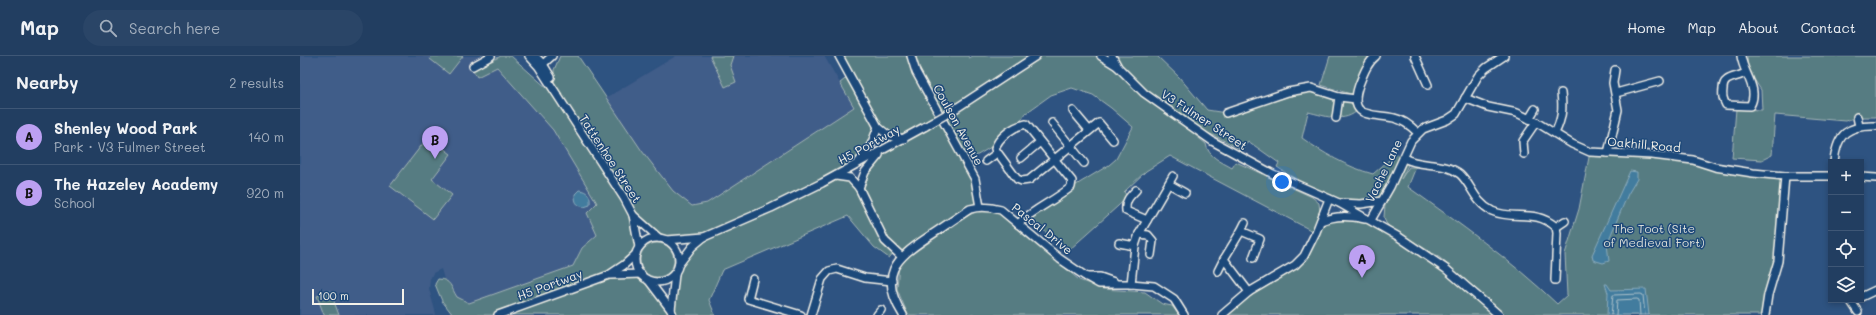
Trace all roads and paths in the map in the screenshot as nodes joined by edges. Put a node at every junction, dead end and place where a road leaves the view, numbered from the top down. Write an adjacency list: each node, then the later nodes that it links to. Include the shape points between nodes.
1 (491, 56): 15 (street)
2 (529, 56): 29 (street, Tattenhoe Street, via 539,67)
3 (535, 56): 14 (street, Tattenhoe Street)
4 (552, 56): 14 (street)
5 (839, 56): 36 (street)
6 (911, 56): 68 (street, Coulson Avenue, via 916,72 975,179)
7 (1036, 56): 40 (street, H5 Portway, bridge)
8 (1101, 56): 16 (street, V3 Fulmer Street)
9 (1112, 56): 16 (street, V3 Fulmer Street)
10 (1375, 56): 25 (street, via 1367,66)
11 (1416, 56): 20 (street)
12 (1504, 56): 24 (street, Vache Lane, via 1478,76)
13 (1741, 56): 18 (street)
14 (543, 64): 29 (street, Tattenhoe Street)
15 (473, 66)
16 (1118, 67): 65 (street, V3 Fulmer Street, via 1144,93 1166,110 1227,150)
17 (1615, 70): 22 (street, via 1613,82)
18 (1745, 73): 18 (street, via 1754,91 1753,101 1750,106 1726,105 1722,98 1723,85 1726,80)
19 (1660, 81): 22 (street)
20 (1428, 85)
21 (1561, 93): 39 (street, via 1563,109)
22 (1616, 93): 46 (street, via 1618,110)
23 (1339, 97): 25 (street); 28 (street, via 1311,88 1288,92); 31 (street)
24 (1465, 98): 32 (street, Oakhill Road, via 1488,107 1517,113); 38 (street, Vache Lane, via 1456,114)
25 (1356, 99): 38 (street, via 1360,109 1367,115 1396,118)
26 (1535, 109): 32 (street)
27 (1073, 111): 37 (street)
28 (1226, 113)
29 (569, 115): 69 (street, Tattenhoe Street)
30 (1858, 117): 34 (street)
31 (1336, 118)
32 (1532, 121): 39 (street, Oakhill Road); 47 (street, via 1523,141)
33 (1052, 123): 43 (street)
34 (1859, 126): 35 (street); 51 (street, via 1850,130 1840,140)
35 (1876, 126)
36 (878, 127): 40 (street, via 889,136); 54 (street, via 871,144)
37 (1089, 130): 41 (street, via 1099,123); 43 (street)
38 (1418, 133): 50 (street, Vache Lane, via 1411,141)
39 (1555, 133): 46 (street, Oakhill Road, via 1590,152)
40 (904, 139): 44 (street, H5 Portway)
41 (1113, 140)
42 (1040, 142): 45 (street, via 1026,124 1017,126 997,144); 48 (street); 49 (street)
43 (1070, 145): 49 (street); 53 (street)
44 (882, 152): 54 (street, H5 Portway); 62 (street, via 865,172)
45 (997, 153): 49 (street, via 1022,181 1029,180); 52 (street)
46 (1608, 153): 57 (street, Oakhill Road, via 1693,160 1730,170)
47 (1524, 154)
48 (1021, 158)
49 (1054, 158): 75 (street, via 1072,180 1071,187 1030,213)
50 (1404, 158): 66 (street, Vache Lane); 76 (street, via 1413,163 1445,167 1460,174 1474,195 1493,211 1541,217)
51 (1834, 159)
52 (986, 161)
53 (1084, 163)
54 (857, 165): 55 (street, H5 Portway)
55 (836, 176): 62 (street, via 850,178); 79 (street, H5 Portway)
56 (1174, 176): 61 (street)
57 (1784, 176): 58 (street, Oakhill Road); 111 (street, via 1778,261)
58 (1828, 176)
59 (1864, 177): 60 (street)
60 (1876, 178)
61 (1169, 184): 64 (street); 70 (street)
62 (858, 188): 85 (street, via 886,240)
63 (1136, 190): 70 (street, via 1128,197 1126,211)
64 (1185, 193)
65 (1329, 199): 67 (street, V3 Fulmer Street); 72 (street)
66 (1382, 201): 67 (street, via 1361,204); 71 (street, Vache Lane)
67 (1339, 203): 71 (street)
68 (980, 207): 75 (street, Pascal Drive, via 1001,210); 85 (street, via 970,209)
69 (633, 215): 80 (street, Tattenhoe Street); 83 (street, Tattenhoe Street)
70 (1147, 220): 78 (street)
71 (1371, 220): 72 (street, via 1345,216); 110 (street, via 1446,269)
72 (1321, 221): 99 (street, via 1304,256 1295,265)
73 (1565, 221): 76 (street)
74 (1245, 223): 77 (street)
75 (1018, 224): 97 (street, Pascal Drive, via 1060,259 1099,284)
76 (1556, 227): 95 (street)
77 (1241, 231): 86 (street, via 1261,236); 87 (street)
78 (1139, 234): 82 (street); 84 (street, via 1148,235 1153,241)
79 (704, 237): 80 (street, H5 Portway); 88 (street, H5 Portway, via 692,247)
80 (663, 239): 83 (street, via 648,240); 88 (street, via 677,250)
81 (1119, 243): 82 (street)
82 (1135, 246): 97 (street)
83 (638, 250): 90 (street, via 637,268); 92 (street, H5 Portway, via 624,265)
84 (1151, 255)
85 (901, 256): 94 (street)
86 (1253, 258)
87 (1224, 259): 89 (street); 99 (street)
88 (679, 264): 91 (street)
89 (1218, 270)
90 (641, 274): 92 (street, H5 Portway); 96 (street)
91 (675, 274): 96 (street, via 663,281); 103 (street)
92 (607, 275): 104 (street, H5 Portway)
93 (753, 279): 105 (street, via 748,299)
94 (892, 280): 106 (street, via 865,278 836,269 828,271 822,279); 107 (street, via 894,297)
95 (1555, 280)
96 (649, 281): 103 (street)
97 (1131, 284): 108 (street, Pascal Drive, via 1150,285 1163,291 1174,299)
98 (1876, 290): 100 (street)
99 (1249, 292): 109 (street)
100 (1864, 296)
101 (1853, 303): 102 (street)
102 (1858, 312)
103 (672, 313)
104 (498, 315)
105 (800, 315)
106 (810, 315)
107 (903, 315)
108 (1184, 315)
109 (1222, 315)
110 (1499, 315)
111 (1765, 315)

